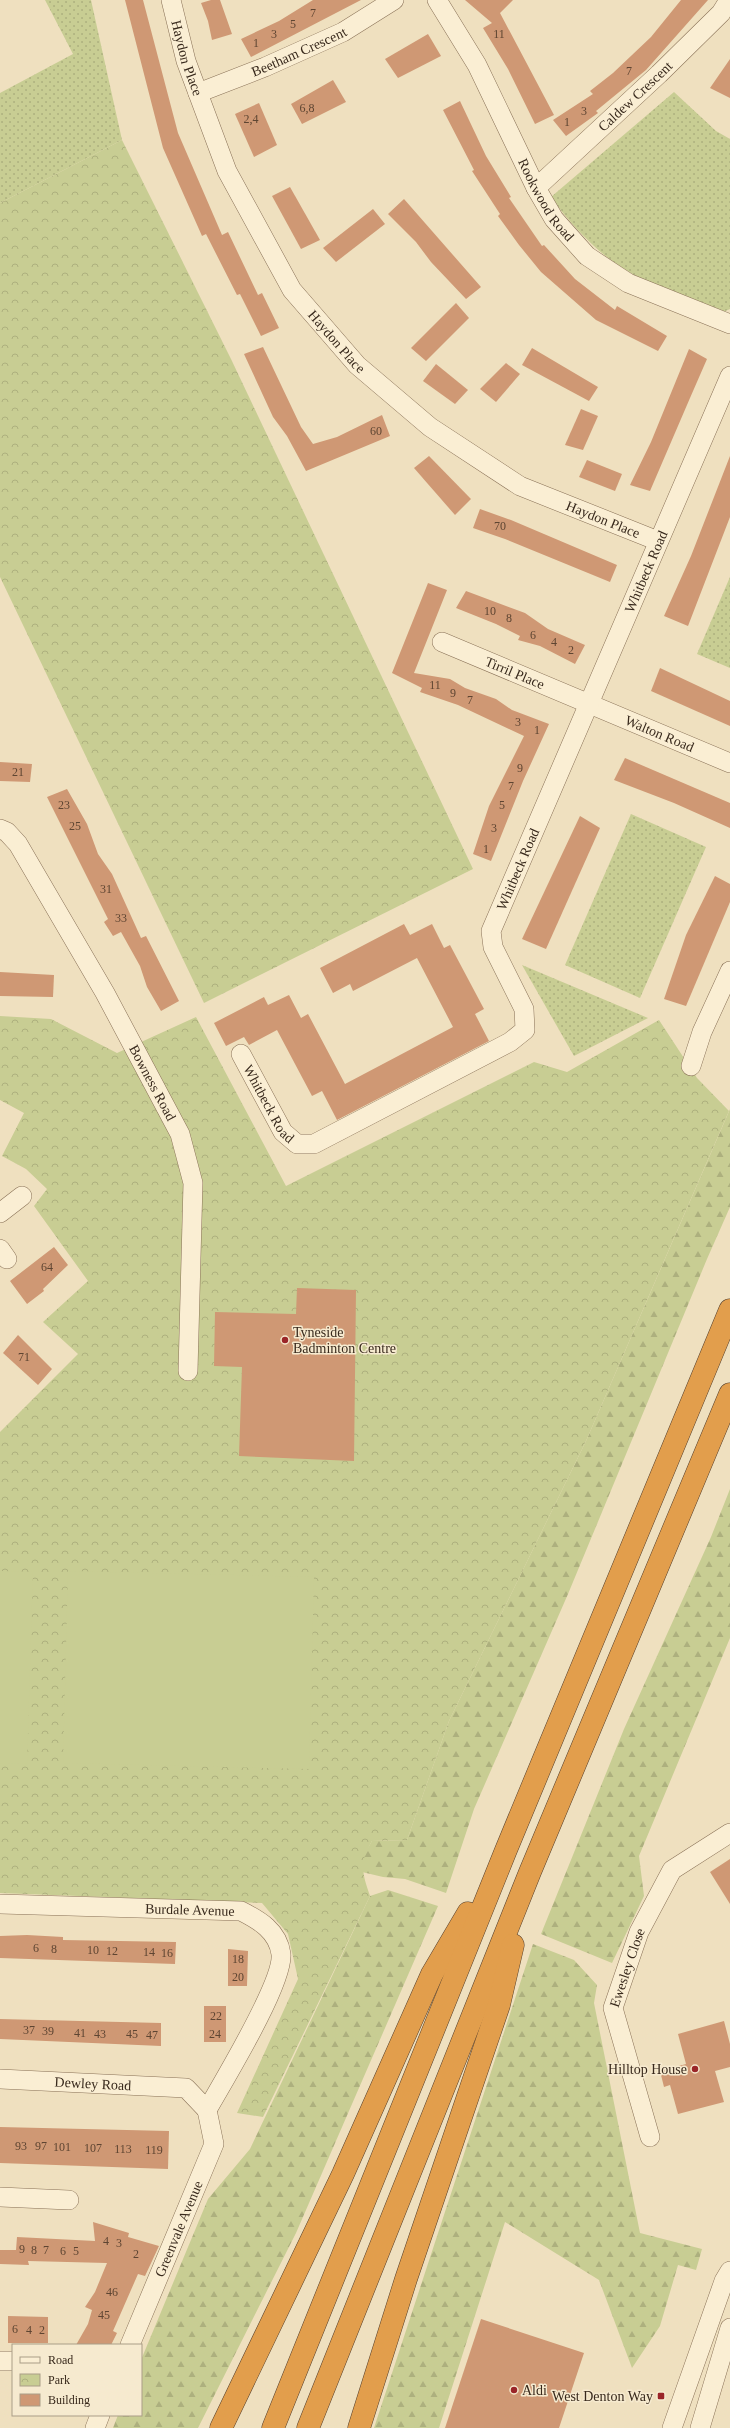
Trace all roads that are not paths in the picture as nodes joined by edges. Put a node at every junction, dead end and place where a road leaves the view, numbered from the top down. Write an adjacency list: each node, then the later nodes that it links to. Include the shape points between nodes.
1 (171, 0): 5 (street, Haydon Place, via 186,61)
2 (394, 0): 5 (street, Beetham Crescent, via 343,32)
3 (437, 0): 6 (street, Rookwood Road, via 477,65)
4 (729, 0): 6 (street, Caldew Crescent, via 721,13)
5 (198, 94): 9 (street, Haydon Place, via 227,171 292,290 356,364 430,428 520,486)
6 (536, 188): 7 (street, Rookwood Road, via 554,219 587,256 628,283)
7 (730, 324)
8 (730, 376): 9 (street, Whitbeck Road)
9 (658, 541): 11 (street, Whitbeck Road)
10 (442, 642): 11 (street, Tirril Place)
11 (589, 702): 12 (street, Walton Road); 15 (street, Whitbeck Road, via 492,931 493,947 524,1009 525,1030 510,1042 314,1144 297,1144 283,1132)
12 (730, 763)
13 (0, 829): 20 (street, Bowness Road, via 7,832 18,844 105,994 180,1134 193,1184)
14 (730, 971): 16 (street, via 702,1032)
15 (241, 1054)
16 (691, 1066)
17 (22, 1196): 18 (street)
18 (0, 1213)
19 (730, 1310): 23 (highway)
20 (188, 1372)
21 (730, 1394): 24 (highway)
22 (730, 1833): 28 (street, Ewesley Close, via 672,1870 639,1932 613,2008)
23 (506, 1850): 38 (highway, via 432,1974 343,2174); 39 (highway)
24 (530, 1872): 40 (highway); 41 (highway, via 499,2005 406,2279)
25 (0, 1904): 27 (street, Burdale Avenue, via 241,1911 261,1921 274,1936 281,1954 272,1993)
26 (0, 2079): 27 (street, Dewley Road, via 186,2088)
27 (207, 2110): 33 (street, Greenvale Avenue, via 214,2144)
28 (650, 2137)
29 (0, 2197): 30 (street)
30 (69, 2200)
31 (730, 2271): 42 (street, via 724,2281)
32 (730, 2328): 43 (street)
33 (130, 2344)
34 (0, 2361): 35 (street)
35 (12, 2361)
36 (100, 2416): 37 (street)
37 (95, 2428)
38 (221, 2428)
39 (273, 2428)
40 (308, 2428)
41 (359, 2428)
42 (672, 2428)
43 (700, 2428)

